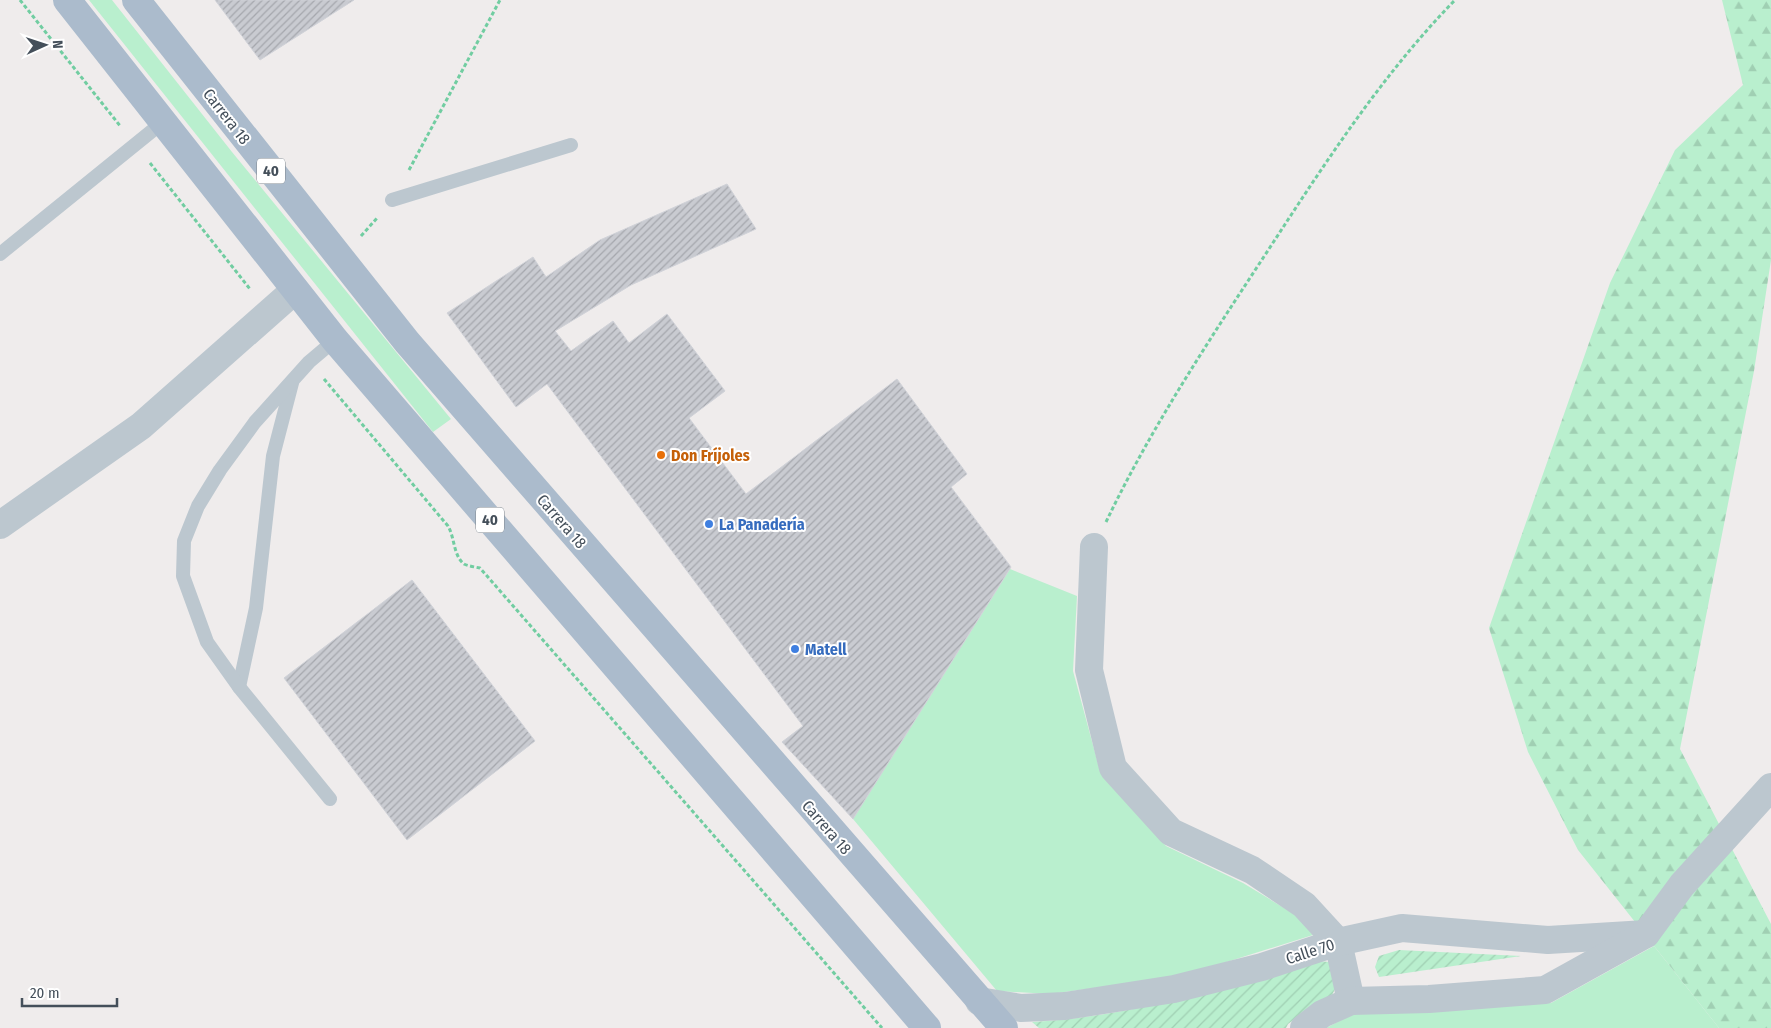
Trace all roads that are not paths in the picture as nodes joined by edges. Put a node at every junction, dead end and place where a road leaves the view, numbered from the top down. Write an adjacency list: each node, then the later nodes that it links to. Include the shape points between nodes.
1 (67, 0): 3 (main road, 40)
2 (136, 0): 18 (main road, Carrera 18 / 40, via 407,342)
3 (163, 122): 6 (lane); 7 (main road, 40)
4 (571, 144): 5 (lane)
5 (392, 200)
6 (0, 254)
7 (295, 290): 8 (main road, 40); 10 (street, via 141,426)
8 (335, 340): 9 (lane); 19 (main road, 40)
9 (293, 380): 12 (lane, via 273,456 256,608); 12 (lane, via 255,422 220,470 198,506 184,541 183,576 207,642)
10 (0, 525)
11 (1094, 547): 16 (street, via 1089,670 1113,768 1171,832 1252,870 1304,905)
12 (239, 687): 14 (lane)
13 (1771, 787): 15 (street, via 1682,885)
14 (330, 799)
15 (1646, 934): 16 (street, Calle 70, via 1548,940 1402,928); 17 (street, via 1545,990 1429,999)
16 (1338, 942): 17 (street); 18 (street, Calle 70, via 1262,967 1174,989 1065,1006 1021,1008)
17 (1350, 1000): 21 (street, via 1322,1014)
18 (979, 1001): 20 (main road, Carrera 18)
19 (927, 1028)
20 (1004, 1028)
21 (1304, 1028)

